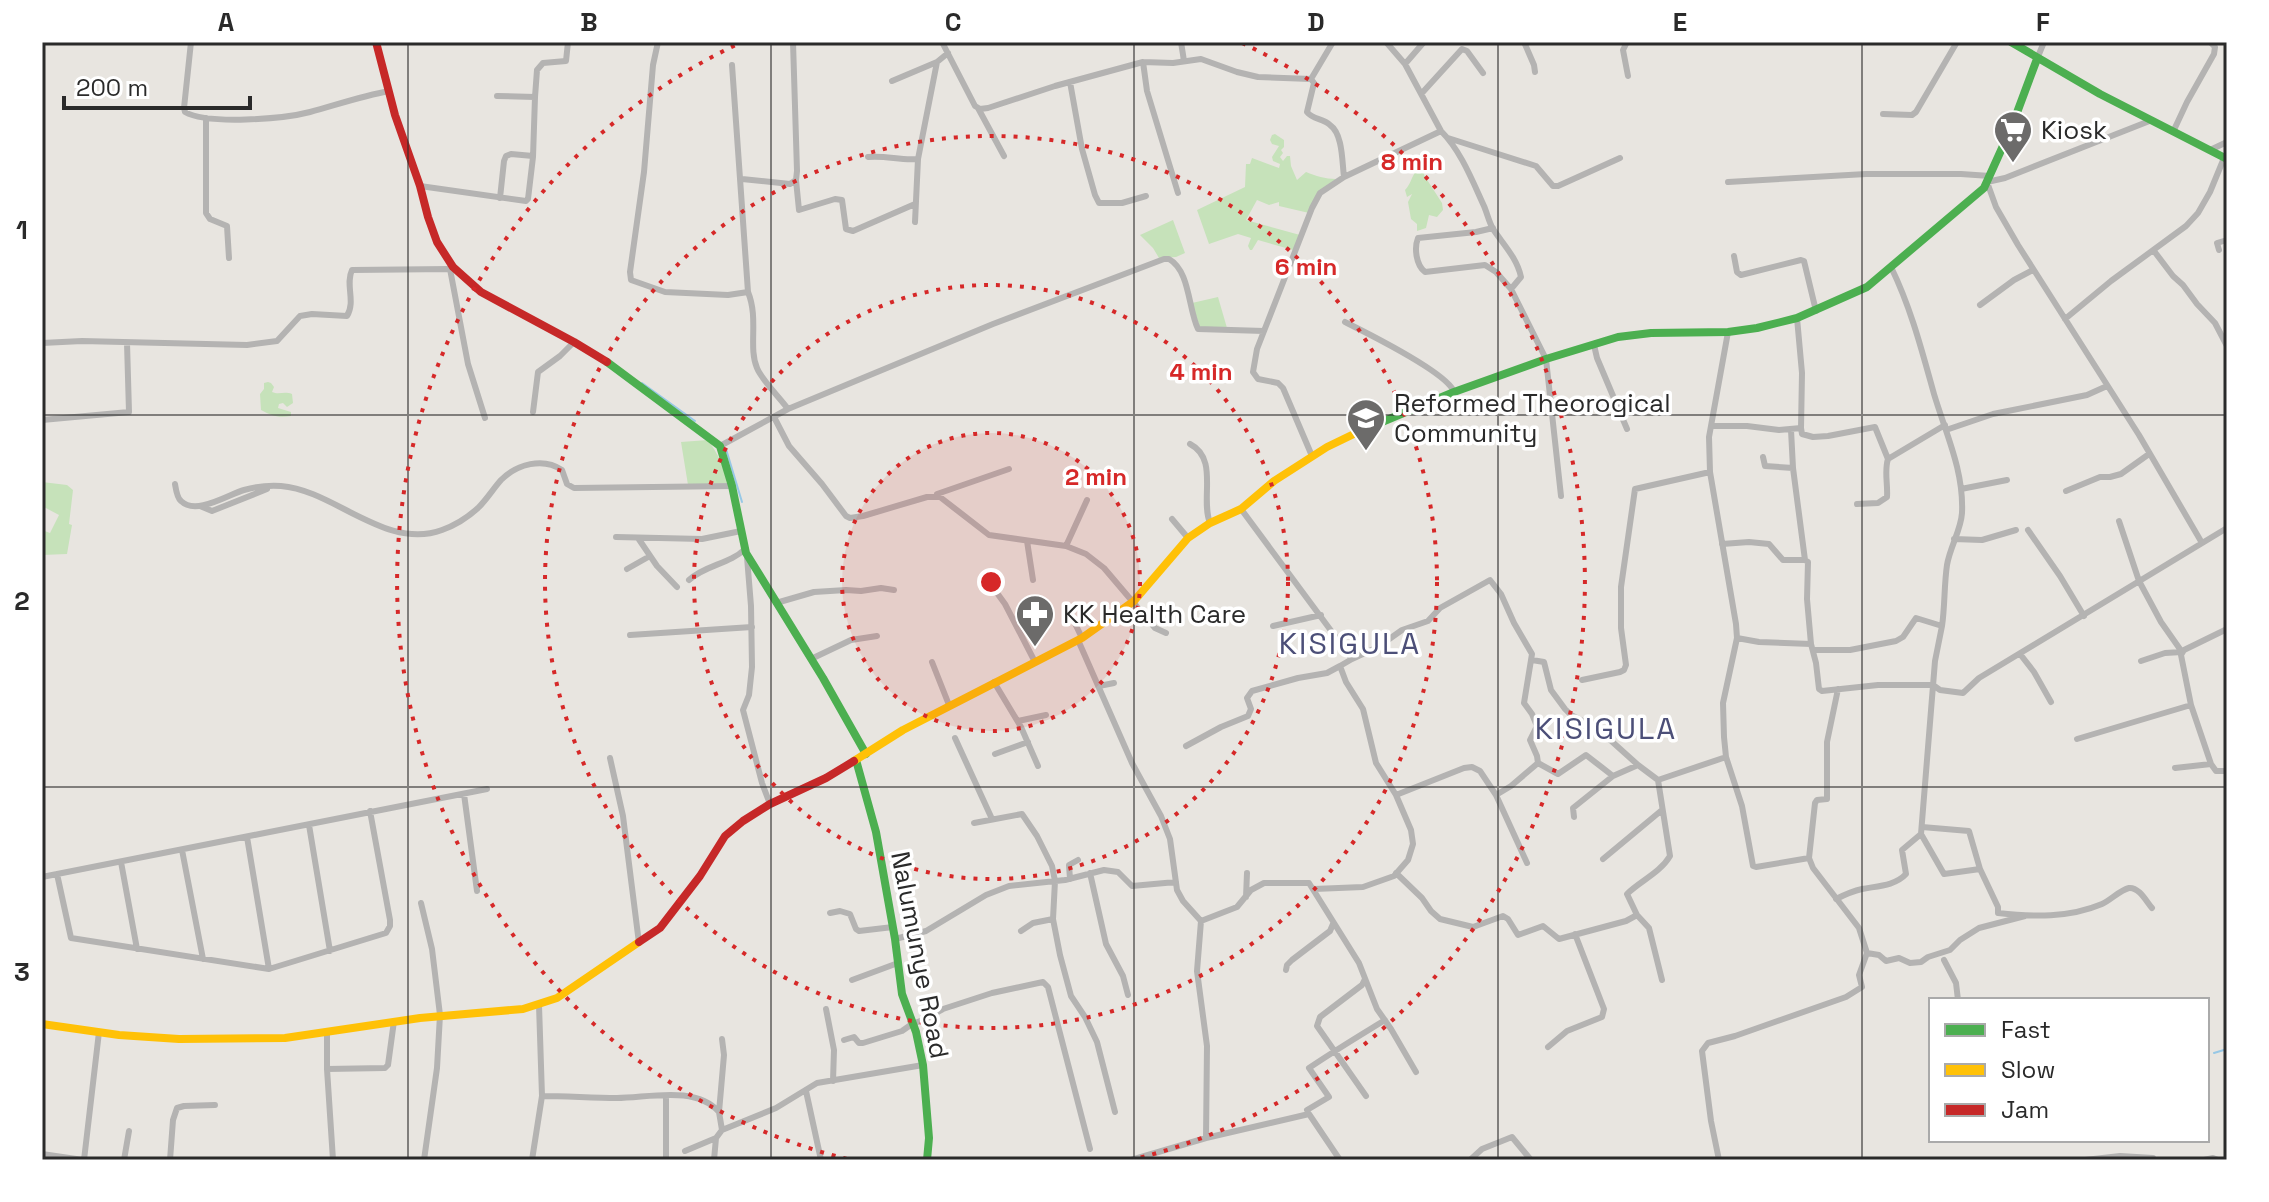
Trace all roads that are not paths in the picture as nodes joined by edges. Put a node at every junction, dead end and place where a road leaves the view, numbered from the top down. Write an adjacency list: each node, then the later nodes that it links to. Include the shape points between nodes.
1 (191, 42): 36 (street, via 184,108)
2 (376, 42): 30 (street)
3 (568, 42): 33 (street, via 566,61 543,63 537,70)
4 (658, 42): 70 (street, via 631,280 665,292)
5 (793, 42): 52 (street)
6 (942, 42): 17 (street)
7 (1181, 42): 19 (street)
8 (1333, 42): 27 (street)
9 (1386, 42): 22 (street)
10 (1424, 42): 22 (street)
11 (1524, 42): 24 (street)
12 (1627, 42): 26 (street, via 1623,50)
13 (1957, 42): 35 (street, via 1916,112)
14 (2011, 42): 18 (street)
15 (2044, 42): 18 (street)
16 (2210, 42): 39 (street, via 2214,54)
17 (948, 53): 20 (street); 34 (street)
18 (2037, 59): 37 (street); 51 (street)
19 (1184, 61): 21 (street); 27 (street, via 1201,59 1258,77)
20 (937, 62): 28 (street); 48 (street)
21 (1143, 62): 29 (street); 55 (street)
22 (1405, 64): 31 (street)
23 (732, 65): 50 (street)
24 (1535, 72)
25 (1483, 73): 31 (street, via 1462,49)
26 (1628, 76)
27 (1311, 79): 49 (street, via 1307,114 1336,132)
28 (892, 81)
29 (1070, 82): 34 (street); 56 (street, via 1099,203)
30 (389, 91): 36 (street, via 297,115); 54 (street)
31 (1422, 93): 38 (street)
32 (497, 96): 33 (street)
33 (535, 97): 43 (street)
34 (978, 108): 44 (street)
35 (1883, 114)
36 (206, 118): 65 (street, via 206,213 227,226)
37 (2152, 120): 39 (street); 51 (street, via 2017,173)
38 (1441, 131): 40 (street); 49 (street)
39 (2173, 132): 42 (street)
40 (1448, 138): 46 (street, via 1536,166 1553,186); 60 (street)
41 (2227, 142): 42 (street)
42 (2210, 150): 47 (street)
43 (533, 156): 57 (street, via 506,156); 57 (street, via 528,199)
44 (1004, 156)
45 (868, 157): 48 (street)
46 (1620, 158)
47 (2226, 158): 63 (street, via 2198,213)
48 (918, 159): 58 (street)
49 (1344, 177): 76 (street, via 1316,199)
50 (742, 179): 52 (street, via 790,184); 70 (street)
51 (1988, 179): 53 (street, via 1866,174); 66 (street, via 1973,199); 68 (street, via 1996,207)
52 (796, 180): 58 (street, via 799,210 842,200 846,229 853,231)
53 (1728, 182)
54 (420, 186): 57 (street); 67 (street, via 437,242)
55 (1178, 193)
56 (1146, 196)
57 (500, 198)
58 (915, 204): 59 (street)
59 (915, 222)
60 (1493, 228): 69 (street, via 1520,271); 69 (street, via 1418,238 1419,265 1425,272 1485,265)
61 (2227, 240): 62 (street, via 2217,243)
62 (2219, 250)
63 (2154, 251): 74 (street); 82 (street, via 2215,323)
64 (1734, 256): 72 (street, via 1741,275 1804,261)
65 (229, 258)
66 (1891, 267): 72 (street, via 1867,287); 92 (street, via 1909,306)
67 (452, 268): 78 (street, via 481,292); 80 (street, via 352,270 347,316 300,316 270,343); 89 (street, via 468,364)
68 (2033, 270): 71 (street); 74 (street)
69 (1511, 289): 83 (street)
70 (748, 292): 86 (street, via 757,371)
71 (1980, 305)
72 (1816, 311): 73 (street)
73 (1797, 318): 77 (street); 93 (street)
74 (2065, 319): 84 (street)
75 (1345, 322): 85 (street, via 1422,364)
76 (1264, 331): 86 (street, via 1198,329 1178,265 1164,259); 99 (street, via 1253,372 1283,388)
77 (1728, 332): 81 (street, via 1640,334); 91 (street)
78 (571, 340): 87 (street, via 569,349 537,375); 97 (street)
79 (42, 343): 80 (street)
80 (127, 343): 90 (street, via 129,412)
81 (1594, 345): 83 (street); 94 (street)
82 (2227, 346)
83 (1546, 359): 85 (street); 111 (street)
84 (2107, 386): 92 (street); 98 (street)
85 (1454, 392): 99 (street)
86 (788, 409): 88 (street)
87 (533, 412)
88 (774, 417): 97 (street); 110 (street, via 789,446 850,518)
89 (485, 418)
90 (42, 420)
91 (1711, 426): 95 (street); 104 (street)
92 (1946, 427): 101 (street); 108 (street)
93 (1801, 428): 95 (street); 101 (street, via 1802,434 1813,437 1875,427)
94 (1627, 429)
95 (1791, 430): 102 (street)
96 (1190, 444): 117 (street, via 1205,460)
97 (720, 446): 107 (street)
98 (2149, 454): 109 (street, via 2121,474); 127 (street)
99 (1312, 456): 114 (street)
100 (1763, 457): 102 (street, via 1765,466)
101 (1888, 459): 113 (street, via 1887,497)
102 (1793, 468): 132 (street)
103 (1009, 469): 110 (street)
104 (1710, 472): 128 (street); 164 (street, via 1635,489 1621,587 1626,665 1620,672)
105 (2007, 480): 108 (street)
106 (175, 484): 107 (street, via 179,500 200,506 279,485 397,532 422,534 461,522 510,472 536,463 562,470 574,488)
107 (732, 486): 121 (street)
108 (1961, 489): 125 (street, via 1962,516)
109 (2066, 491)
110 (934, 496): 126 (street, via 989,535)
111 (1561, 496)
112 (1087, 500): 129 (street)
113 (1857, 504)
114 (1241, 509): 117 (street); 143 (street)
115 (1172, 519): 124 (street)
116 (2119, 521): 136 (street)
117 (1210, 523): 124 (street)
118 (2227, 528): 127 (street)
119 (2016, 530): 125 (street, via 1982,540)
120 (2028, 530): 144 (street)
121 (741, 531): 123 (street, via 702,539); 130 (street)
122 (616, 537): 123 (street)
123 (638, 538): 131 (street)
124 (1188, 538): 140 (street)
125 (1954, 539): 146 (street, via 1946,566)
126 (1027, 541): 129 (street); 135 (street)
127 (2202, 543): 136 (street)
128 (1722, 544): 132 (street, via 1760,542 1773,547 1783,560); 152 (street)
129 (1066, 546): 140 (street, via 1097,561)
130 (746, 551): 134 (street); 141 (street); 147 (street)
131 (650, 556): 133 (street); 138 (street)
132 (1805, 560): 154 (street)
133 (627, 569)
134 (689, 580)
135 (1033, 580)
136 (2139, 581): 144 (street); 155 (street)
137 (985, 584): 162 (street, via 1005,604)
138 (677, 587)
139 (894, 590): 141 (street, via 814,592)
140 (1134, 601): 149 (street, via 1150,623); 153 (street)
141 (776, 603): 157 (street)
142 (1068, 609): 153 (street)
143 (1321, 615): 145 (street); 158 (street)
144 (2084, 616): 156 (street)
145 (1273, 626)
146 (1942, 626): 154 (street, via 1916,618 1896,641 1850,650); 167 (street)
147 (752, 627): 150 (street); 196 (street, via 749,695 743,710)
148 (2227, 629): 155 (street)
149 (1166, 633)
150 (630, 635)
151 (877, 636): 157 (street, via 851,640)
152 (1737, 638): 154 (street); 181 (street, via 1723,703)
153 (1080, 639): 162 (street); 168 (street)
154 (1812, 647): 169 (street, via 1819,689)
155 (2182, 652): 160 (street); 172 (street)
156 (2020, 654): 167 (street, via 1963,693); 170 (street)
157 (811, 659): 179 (street)
158 (1352, 659): 159 (street, via 1428,621 1440,608 1490,580); 163 (street)
159 (1532, 660): 184 (street, via 1524,703 1537,726 1530,740); 186 (street, via 1544,662 1551,690 1571,715 1598,729)
160 (2141, 661)
161 (932, 662): 171 (street)
162 (1035, 662): 165 (street)
163 (1340, 666): 178 (street, via 1252,691 1248,716); 194 (street, via 1363,709 1376,763)
164 (1582, 680)
165 (994, 682): 171 (street); 174 (street)
166 (1114, 683): 168 (street)
167 (1933, 685): 169 (street); 203 (street)
168 (1099, 686): 219 (street, via 1161,816)
169 (1838, 689): 206 (street, via 1827,742 1827,799 1815,803)
170 (2051, 702)
171 (949, 705): 179 (street)
172 (2191, 705): 176 (street); 185 (street)
173 (1046, 715): 174 (street)
174 (1018, 721): 177 (street)
175 (955, 738): 200 (street)
176 (2077, 739)
177 (1028, 742): 180 (street); 187 (street)
178 (1186, 746)
179 (866, 754): 183 (street)
180 (995, 754)
181 (1726, 757): 191 (street); 206 (street, via 1753,866)
182 (610, 758): 236 (street)
183 (856, 760): 196 (street); 232 (street, Nalumunye Road)
184 (1538, 763): 190 (street, via 1558,774 1589,755); 195 (street)
185 (2211, 764): 188 (street); 189 (street, via 2216,771)
186 (1638, 765): 190 (street); 191 (street)
187 (1038, 766)
188 (2175, 768)
189 (2227, 771)
190 (1613, 776): 199 (street, via 1573,808)
191 (1658, 780): 197 (street)
192 (487, 789): 193 (street)
193 (464, 794): 198 (street); 221 (street)
194 (1396, 795): 195 (street, via 1472,767); 214 (street, via 1414,838 1411,853)
195 (1496, 795): 210 (street)
196 (770, 804): 236 (street, via 728,832 664,923)
197 (1662, 810): 207 (street); 227 (street, via 1670,856 1627,894)
198 (370, 811): 202 (street); 238 (street, via 390,926 386,933)
199 (1574, 817)
200 (992, 819): 201 (street); 218 (street, via 1025,817 1046,851)
201 (974, 823)
202 (309, 825): 204 (street); 238 (street)
203 (1922, 830): 211 (street, via 1944,874); 211 (street, via 1969,831); 223 (street, via 1902,850 1903,878)
204 (247, 837): 205 (street); 243 (street)
205 (182, 850): 209 (street); 240 (street)
206 (1809, 858): 223 (street)
207 (1603, 859)
208 (1078, 860): 217 (street, via 1069,865)
209 (121, 862): 215 (street); 237 (street)
210 (1527, 863)
211 (1980, 869): 228 (street, via 1998,913)
212 (1090, 873): 217 (street); 219 (street, via 1118,872 1135,886); 248 (street, via 1106,944)
213 (1247, 873): 222 (street)
214 (1396, 873): 220 (street, via 1363,887); 234 (street, via 1436,917 1447,922 1473,927 1503,916 1518,935 1543,926 1559,939)
215 (57, 874): 216 (street); 237 (street, via 71,938)
216 (42, 877)
217 (1070, 879): 218 (street)
218 (1055, 881): 229 (street); 235 (street, via 999,889 926,931)
219 (1176, 882): 230 (street, via 1183,901)
220 (1314, 889): 222 (street, via 1304,882 1264,883); 231 (street)
221 (477, 891)
222 (1246, 897): 230 (street, via 1237,907)
223 (1836, 899): 239 (street, via 1859,928)
224 (421, 903): 252 (street)
225 (2152, 908): 228 (street, via 2133,888 2083,910)
226 (830, 913): 232 (street, via 850,914 859,931)
227 (1637, 915): 234 (street); 247 (street, via 1649,928)
228 (2025, 916): 239 (street, via 1979,928 1950,950 1921,962 1886,961)
229 (1053, 919): 233 (street); 274 (street, via 1071,996 1097,1042)
230 (1201, 921): 278 (street, via 1197,971 1207,1046)
231 (1333, 924): 244 (street); 245 (street)
232 (893, 927): 235 (street, Nalumunye Road)
233 (1021, 931)
234 (1575, 934): 261 (street, via 1604,1009 1602,1017 1567,1031)
235 (895, 939): 242 (street, Nalumunye Road)
236 (639, 943): 250 (street, via 567,993)
237 (137, 949): 240 (street)
238 (330, 951): 243 (street)
239 (1867, 953): 297 (street, via 1859,975 1862,987 1846,997 1708,1043 1702,1051)
240 (203, 959): 243 (street)
241 (1944, 960): 249 (street)
242 (898, 963): 246 (street); 256 (street, Nalumunye Road)
243 (269, 969)
244 (1286, 970)
245 (1365, 979): 253 (street); 262 (street, via 1317,1021)
246 (852, 980)
247 (1662, 980)
248 (1128, 995)
249 (1958, 998)
250 (539, 1005): 252 (street); 268 (street)
251 (826, 1009): 266 (street)
252 (440, 1015): 254 (street); 287 (street)
253 (1385, 1020): 262 (street); 265 (street)
254 (394, 1021): 258 (street); 264 (street, via 387,1067)
255 (42, 1024): 257 (street)
256 (912, 1024): 260 (street, via 863,1043 854,1037); 263 (street, Nalumunye Road); 279 (street, via 973,999 1046,984)
257 (99, 1032): 258 (street, via 211,1040); 283 (street)
258 (327, 1032): 264 (street)
259 (722, 1039): 273 (street)
260 (844, 1040)
261 (1548, 1047)
262 (1334, 1051): 270 (street); 272 (street, via 1309,1068 1329,1097)
263 (923, 1065): 266 (street); 292 (street, Nalumunye Road)
264 (327, 1069): 286 (street)
265 (1416, 1072)
266 (833, 1081): 267 (street)
267 (806, 1091): 275 (street); 291 (street)
268 (542, 1096): 269 (street); 288 (street)
269 (666, 1096): 273 (street, via 706,1102); 289 (street)
270 (1366, 1096)
271 (215, 1105): 285 (street, via 177,1108)
272 (1307, 1110)
273 (719, 1112): 275 (street)
274 (1115, 1112)
275 (722, 1130): 277 (street)
276 (129, 1131): 284 (street)
277 (716, 1138): 280 (street); 290 (street)
278 (1206, 1138): 293 (street); 294 (street, via 1309,1114)
279 (1090, 1149)
280 (685, 1151)
281 (44, 1156): 283 (street)
282 (2153, 1158): 298 (street)
283 (84, 1160)
284 (124, 1160)
285 (170, 1160)
286 (333, 1160)
287 (424, 1160)
288 (532, 1160)
289 (666, 1160)
290 (714, 1160)
291 (821, 1160)
292 (927, 1160)
293 (1131, 1160)
294 (1340, 1160)
295 (1470, 1160): 296 (street, via 1512,1137)
296 (1531, 1160)
297 (1719, 1160)
298 (2085, 1160)
299 (2204, 1160): 300 (street)
300 (2218, 1160)

